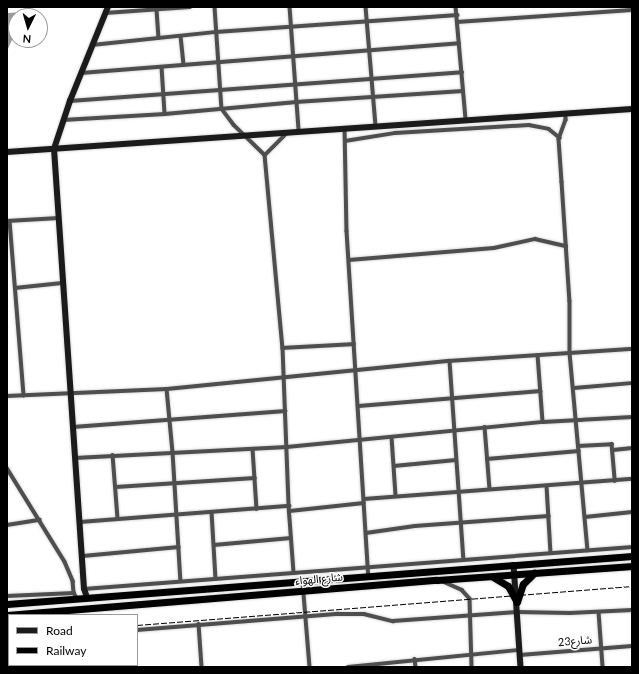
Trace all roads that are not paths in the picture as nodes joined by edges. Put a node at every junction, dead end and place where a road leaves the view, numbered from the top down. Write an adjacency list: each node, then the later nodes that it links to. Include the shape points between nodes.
1 (108, 7): 9 (street)
2 (190, 7): 7 (street)
3 (215, 7): 14 (street)
4 (290, 7): 13 (street)
5 (366, 7): 11 (street)
6 (456, 7): 10 (street)
7 (157, 10): 9 (street); 16 (street)
8 (632, 10): 12 (street)
9 (105, 14): 18 (street)
10 (457, 16): 11 (street); 12 (street)
11 (367, 20): 13 (street); 19 (street)
12 (457, 22): 17 (street)
13 (291, 26): 14 (street); 20 (street)
14 (216, 32): 15 (street); 21 (street)
15 (181, 36): 16 (street); 22 (street)
16 (159, 38): 18 (street)
17 (459, 43): 19 (street); 24 (street)
18 (92, 44): 25 (street)
19 (369, 50): 20 (street); 26 (street)
20 (293, 56): 21 (street); 27 (street)
21 (219, 62): 22 (street); 28 (street)
22 (184, 65): 23 (street)
23 (162, 67): 25 (street); 30 (street)
24 (462, 72): 26 (street); 29 (street)
25 (81, 73): 32 (street)
26 (372, 78): 27 (street); 31 (street)
27 (295, 84): 28 (street); 33 (street)
28 (221, 90): 30 (street); 34 (street)
29 (463, 91): 31 (street); 38 (street)
30 (164, 95): 32 (street); 37 (street)
31 (374, 96): 33 (street); 40 (street)
32 (70, 101): 39 (street)
33 (296, 102): 34 (street); 42 (street)
34 (222, 109): 37 (street); 44 (street)
35 (632, 109): 36 (street)
36 (566, 113): 38 (street); 45 (street)
37 (165, 114): 39 (street)
38 (466, 119): 40 (street)
39 (63, 120): 47 (street)
40 (376, 126): 41 (street)
41 (344, 128): 42 (street); 46 (street)
42 (299, 131): 43 (street)
43 (288, 132): 44 (street); 49 (street)
44 (245, 136): 47 (street); 49 (street)
45 (560, 138): 46 (street, via 549,129 529,125 395,134); 52 (street)
46 (345, 141): 53 (street)
47 (54, 150): 48 (street); 50 (street)
48 (7, 152)
49 (265, 155): 57 (street)
50 (58, 218): 51 (street); 54 (street)
51 (9, 221): 55 (street)
52 (566, 246): 53 (street, via 535,239 494,248); 59 (street)
53 (349, 260): 56 (street)
54 (62, 283): 55 (street); 68 (street)
55 (15, 288): 69 (street)
56 (354, 344): 57 (street); 62 (street)
57 (283, 348): 63 (street)
58 (632, 349): 59 (street)
59 (570, 353): 60 (street); 65 (street)
60 (538, 355): 61 (street); 67 (street)
61 (450, 362): 62 (street); 71 (street)
62 (357, 372): 63 (street); 72 (street)
63 (284, 377): 66 (street); 73 (street)
64 (632, 383): 65 (street)
65 (573, 388): 75 (street)
66 (167, 389): 68 (street); 76 (street)
67 (540, 391): 71 (street); 77 (street)
68 (71, 393): 69 (street); 78 (street)
69 (24, 395): 70 (street)
70 (7, 396)
71 (452, 398): 72 (street); 80 (street)
72 (359, 406): 82 (street)
73 (285, 411): 76 (street); 84 (street)
74 (632, 417): 75 (street)
75 (576, 419): 77 (street); 83 (street)
76 (170, 420): 78 (street); 89 (street)
77 (543, 422): 79 (street)
78 (73, 427): 91 (street)
79 (485, 427): 80 (street); 92 (street)
80 (454, 430): 81 (street); 93 (street)
81 (392, 437): 82 (street); 94 (street)
82 (360, 441): 84 (street); 106 (street)
83 (578, 446): 87 (street, via 612,444); 88 (street)
84 (287, 447): 86 (street); 107 (street)
85 (632, 448): 87 (street)
86 (253, 449): 89 (street); 96 (street)
87 (612, 450): 98 (street)
88 (579, 451): 92 (street); 99 (street)
89 (173, 452): 90 (street); 100 (street)
90 (113, 455): 91 (street); 102 (street)
91 (75, 458): 117 (street)
92 (487, 459): 103 (street)
93 (456, 460): 94 (street); 104 (street)
94 (394, 466): 105 (street)
95 (7, 468): 116 (street)
96 (255, 478): 100 (street); 108 (street)
97 (632, 479): 98 (street)
98 (615, 481): 99 (street)
99 (582, 482): 101 (street); 114 (street)
100 (175, 483): 102 (street); 112 (street)
101 (547, 486): 103 (street); 113 (street)
102 (116, 487): 115 (street)
103 (490, 489): 104 (street)
104 (458, 491): 105 (street); 118 (street)
105 (396, 496): 106 (street)
106 (364, 501): 109 (street); 120 (street)
107 (289, 506): 108 (street); 109 (street)
108 (257, 509): 110 (street)
109 (290, 511): 121 (street)
110 (212, 512): 112 (street); 122 (street)
111 (632, 512): 114 (street)
112 (177, 515): 115 (street); 123 (street)
113 (549, 516): 118 (street); 126 (street)
114 (585, 517): 125 (street)
115 (118, 518): 117 (street)
116 (40, 520): 119 (street); 144 (street, via 64,562 73,582)
117 (80, 522): 127 (street)
118 (461, 522): 120 (street); 129 (street)
119 (7, 525)
120 (366, 533): 132 (street)
121 (291, 538): 122 (street); 133 (street)
122 (214, 545): 138 (street)
123 (179, 547): 127 (street); 140 (street)
124 (632, 547): 125 (street)
125 (588, 550): 126 (street)
126 (550, 553): 129 (street)
127 (83, 556): 142 (street)
128 (632, 556): 130 (highway, شارع الهواء)
129 (464, 560): 132 (street)
130 (514, 565): 135 (street); 136 (highway, شارع الهواء)
131 (632, 566): 134 (highway, شارع الهواء)
132 (368, 567): 133 (street); 136 (street)
133 (294, 573): 138 (street)
134 (534, 573): 135 (highway, شارع الهواء); 148 (highway, via 523,584)
135 (515, 575): 137 (highway, شارع الهواء); 148 (street)
136 (369, 576): 141 (highway, شارع الهواء)
137 (491, 576): 139 (highway, شارع الهواء); 148 (highway, via 508,586)
138 (216, 579): 140 (street)
139 (437, 580): 143 (highway, شارع الهواء); 156 (street, via 455,586 468,595)
140 (181, 581): 142 (street)
141 (304, 582): 143 (street); 146 (highway, شارع الهواء)
142 (84, 589): 146 (street)
143 (305, 591): 152 (highway, شارع الهواء); 157 (street)
144 (74, 592): 145 (street); 147 (street)
145 (7, 596)
146 (87, 598): 147 (highway, شارع الهواء); 152 (highway)
147 (78, 600): 149 (highway, شارع الهواء); 151 (highway)
148 (517, 602): 153 (street)
149 (7, 604)
150 (632, 610): 154 (street)
151 (78, 612): 152 (highway, شارع الهواء); 155 (highway, شارع الهواء)
152 (88, 612)
153 (517, 612): 154 (street); 156 (street); 162 (street)
154 (599, 612): 161 (street)
155 (31, 614)
156 (471, 615): 157 (street, via 393,621 364,614); 163 (street)
157 (306, 617): 158 (street); 167 (street)
158 (199, 624): 159 (street); 166 (street)
159 (138, 630)
160 (632, 646): 161 (street, شارع23)
161 (602, 648): 162 (street, شارع23); 172 (street)
162 (519, 652): 163 (street, شارع23); 171 (street)
163 (471, 654): 164 (street, شارع23); 170 (street)
164 (415, 659): 165 (street, شارع23); 169 (street)
165 (382, 665): 168 (street, شارع23)
166 (202, 667)
167 (310, 667)
168 (348, 667)
169 (416, 667)
170 (472, 667)
171 (520, 667)
172 (603, 667)

